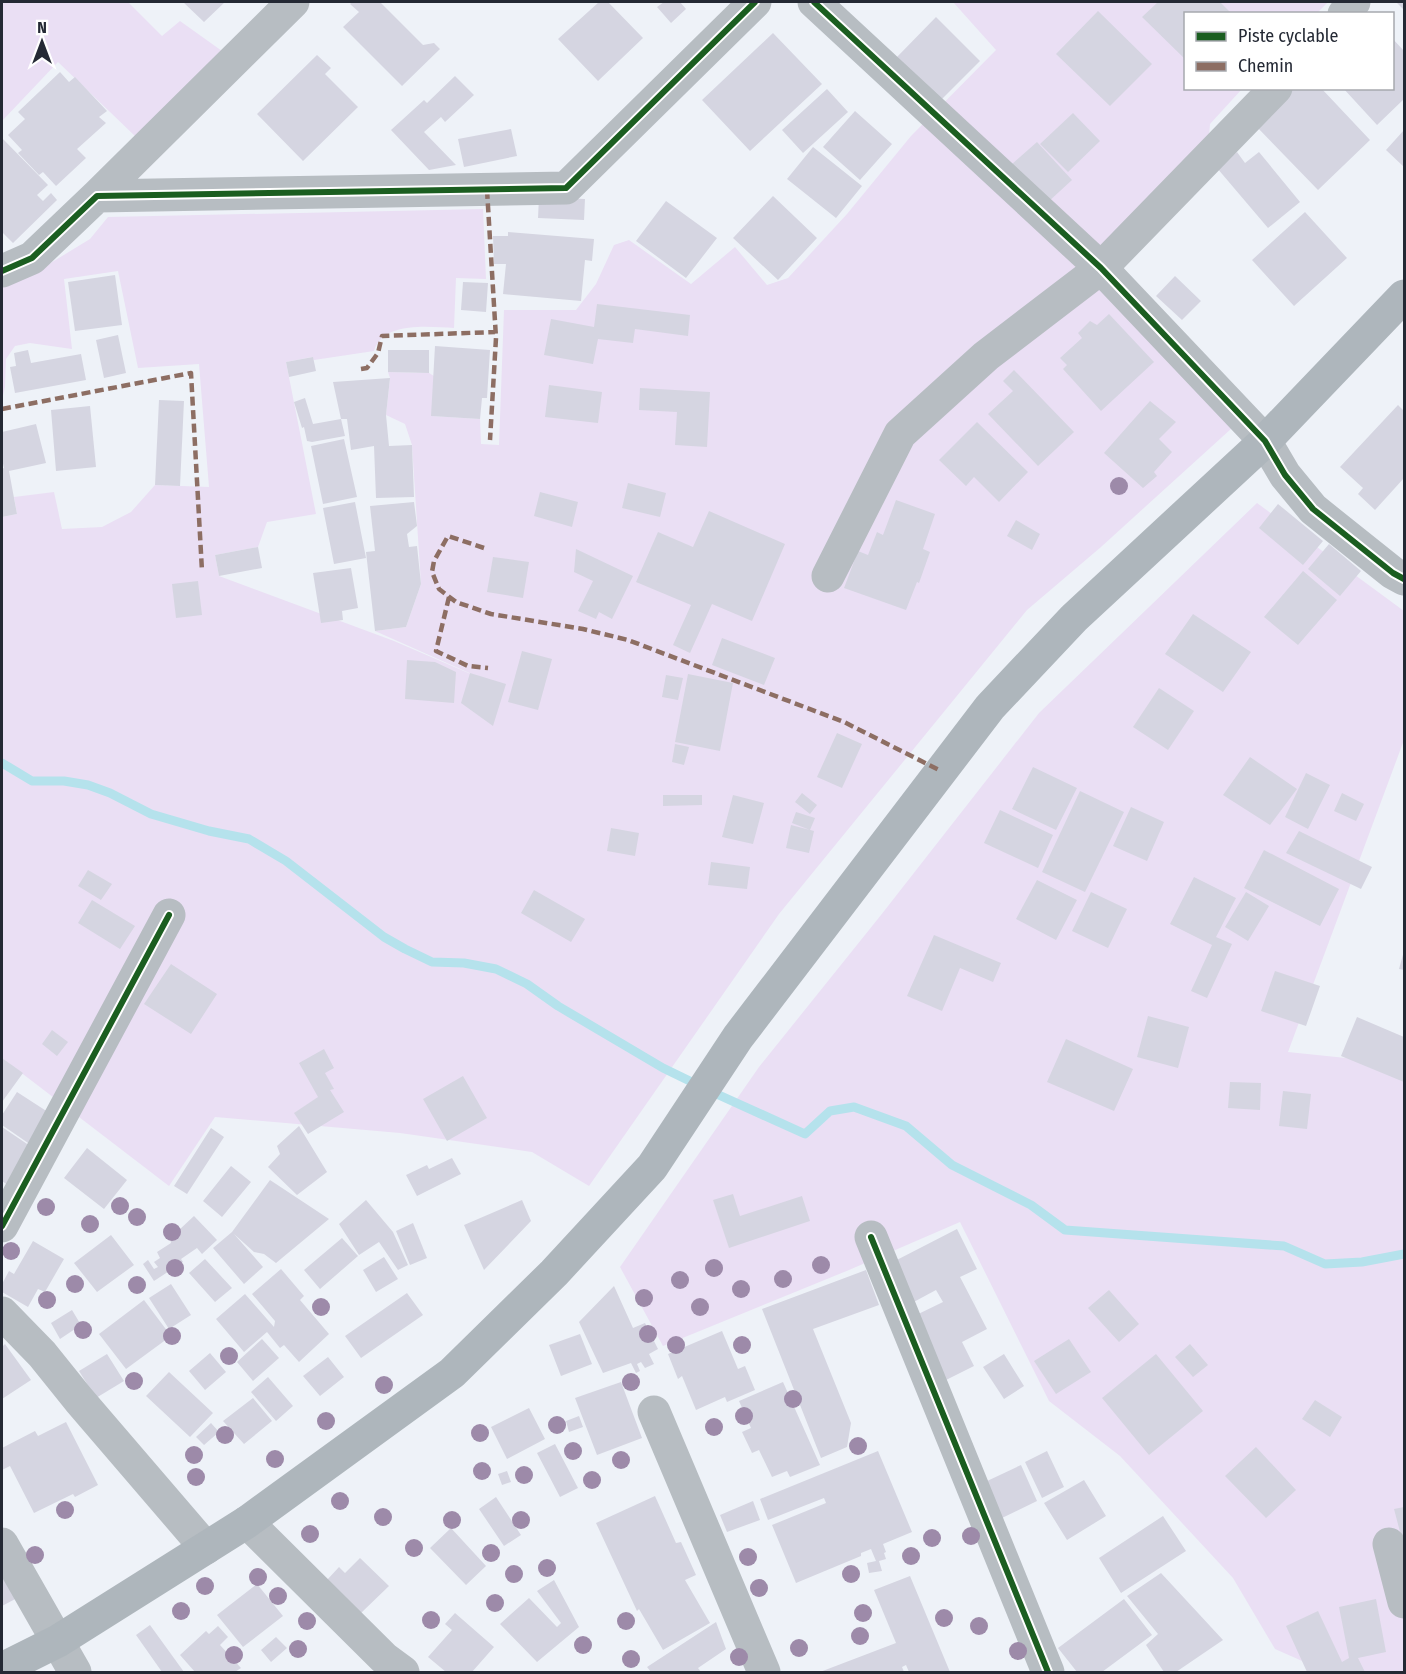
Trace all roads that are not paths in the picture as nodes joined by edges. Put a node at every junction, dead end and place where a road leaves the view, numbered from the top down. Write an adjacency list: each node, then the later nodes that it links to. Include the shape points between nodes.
1 (293, 2): 5 (street)
2 (755, 2): 5 (street, via 566,188)
3 (814, 2): 6 (street)
4 (1274, 90): 6 (street)
5 (97, 196): 7 (street, via 32,258)
6 (1101, 268): 9 (street); 10 (street, via 986,356 900,434)
7 (2, 271)
8 (1404, 296): 9 (main road)
9 (1265, 441): 11 (street, via 1312,509); 17 (main road, via 1074,618 990,707 738,1037 652,1167 554,1273 452,1373)
10 (828, 576)
11 (1404, 579)
12 (169, 915): 13 (street)
13 (2, 1226)
14 (871, 1237): 27 (street)
15 (2, 1313): 20 (street, via 42,1353)
16 (654, 1412): 26 (street)
17 (247, 1522): 20 (main road); 25 (street, via 384,1658)
18 (2, 1544): 22 (street)
19 (1389, 1544): 21 (street)
20 (207, 1548): 22 (main road)
21 (1404, 1602)
22 (58, 1641): 23 (main road); 24 (street)
23 (2, 1669)
24 (75, 1672)
25 (403, 1672)
26 (764, 1672)
27 (1048, 1672)

